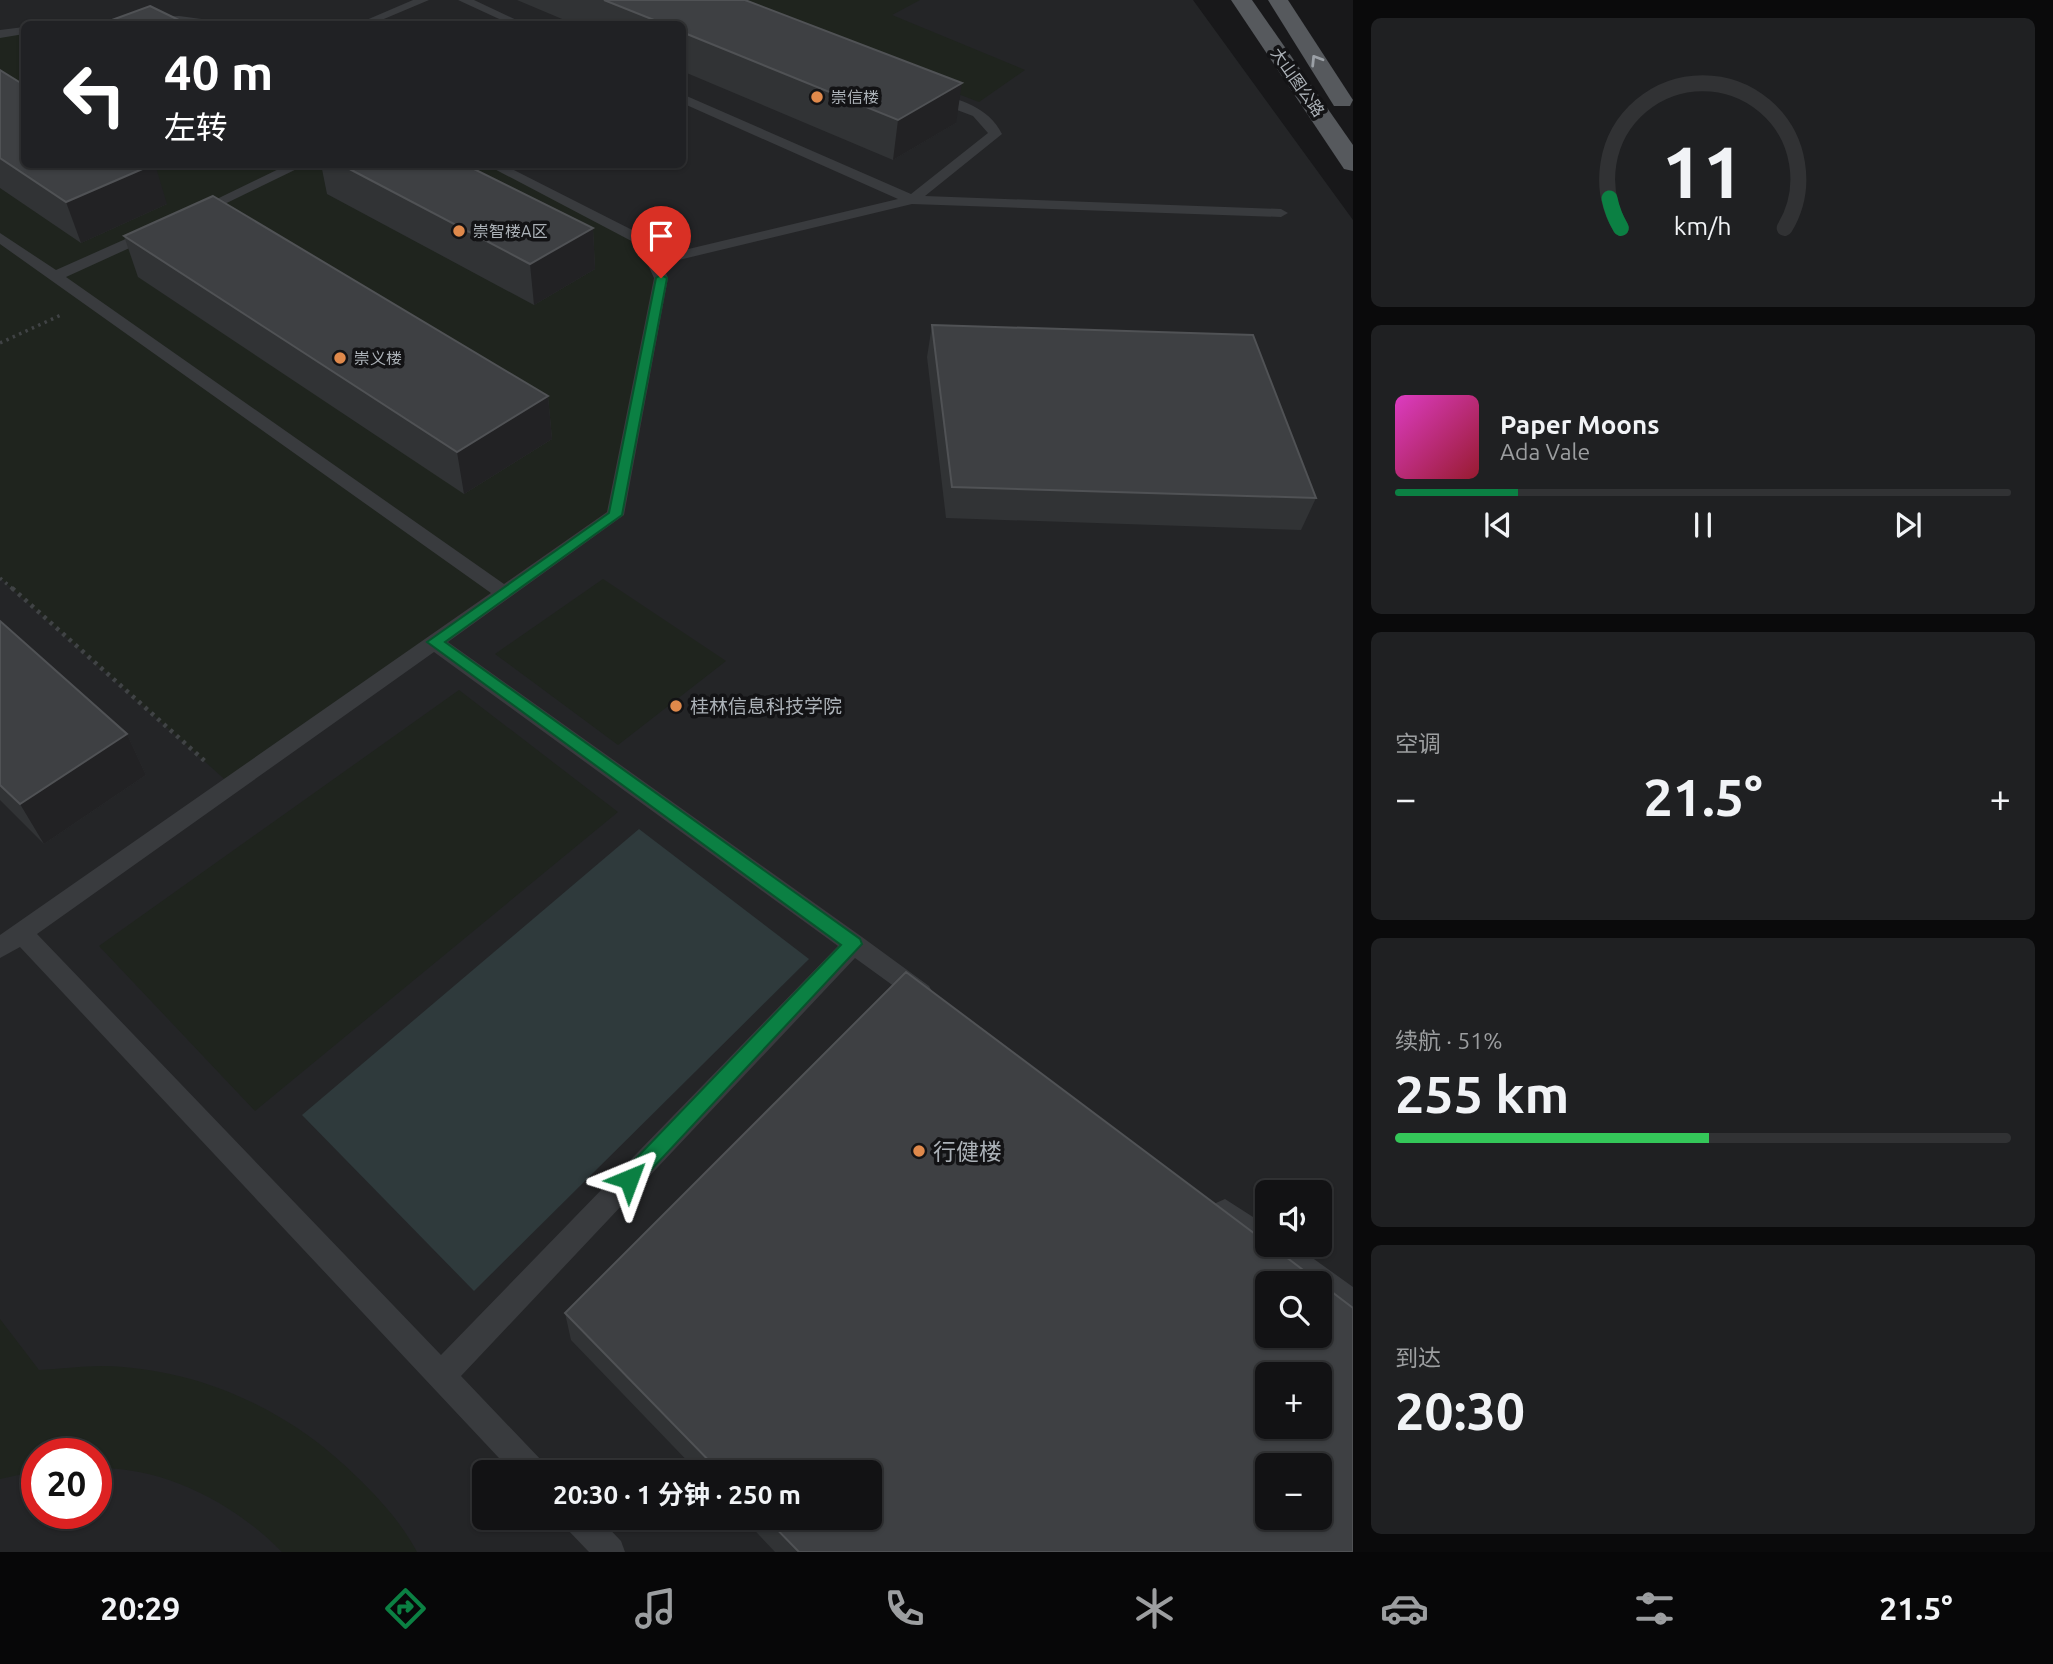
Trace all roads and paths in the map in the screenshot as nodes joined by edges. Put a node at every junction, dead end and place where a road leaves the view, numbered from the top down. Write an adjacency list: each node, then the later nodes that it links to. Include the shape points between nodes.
1 (423, 0): 7 (lane)
2 (464, 0): 8 (lane)
3 (1241, 0): 14 (main road, 大山图公路)
4 (1278, 0): 13 (main road, 大山图公路, one-way to 4)
5 (161, 21): 6 (lane)
6 (186, 21)
7 (370, 21)
8 (512, 21)
9 (21, 32): 10 (lane)
10 (0, 34)
11 (920, 91): 17 (lane, via 981,116 995,134)
12 (686, 100): 17 (lane)
13 (1353, 117)
14 (1353, 164)
15 (292, 168): 21 (lane)
16 (499, 168): 20 (lane, via 645,242)
17 (912, 200): 18 (lane); 20 (lane)
18 (1281, 213)
19 (0, 237): 21 (lane)
20 (654, 262): 25 (lane, via 661,289 615,515)
21 (55, 276): 22 (lane)
22 (90, 301): 23 (path); 25 (lane)
23 (0, 343)
24 (0, 578): 27 (path)
25 (504, 593): 26 (lane)
26 (435, 642): 27 (lane); 29 (lane)
27 (231, 785): 28 (lane)
28 (10, 940): 35 (lane)
29 (853, 944): 30 (lane); 35 (lane)
30 (943, 1009)
31 (1211, 1202): 32 (lane)
32 (1255, 1234)
33 (1288, 1257): 34 (lane)
34 (1353, 1304)
35 (442, 1375): 36 (lane)
36 (522, 1460)
37 (589, 1530): 38 (lane)
38 (610, 1552)

